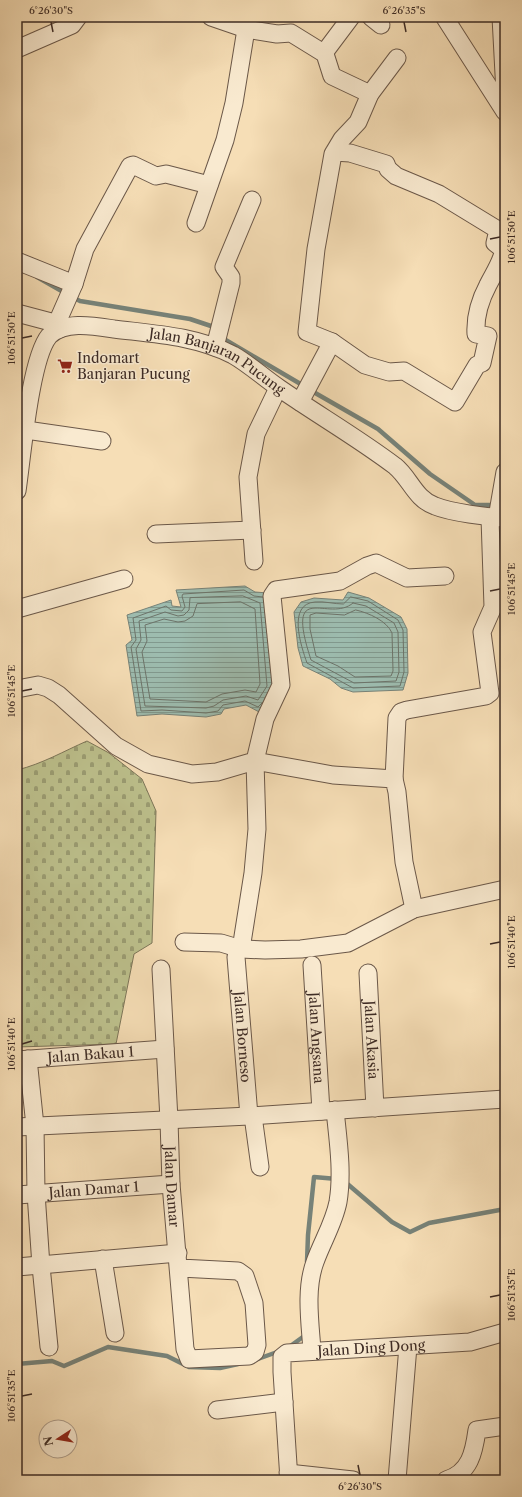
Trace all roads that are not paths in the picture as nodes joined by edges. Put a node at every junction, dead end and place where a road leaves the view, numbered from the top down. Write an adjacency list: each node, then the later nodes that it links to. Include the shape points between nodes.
1 (78, 17): 7 (street, via 72,25)
2 (210, 17): 6 (street)
3 (351, 17): 8 (street)
4 (445, 18): 11 (street)
5 (503, 22): 11 (street)
6 (247, 23): 8 (street, via 277,34 292,32); 13 (street, via 234,103 225,140)
7 (17, 49)
8 (324, 53): 10 (street, via 332,76)
9 (397, 58): 10 (street)
10 (370, 94): 12 (street, via 358,122)
11 (504, 101)
12 (334, 152): 21 (street, via 316,249 307,332); 21 (street, via 350,153 386,164 396,176 440,194 498,230 495,243 504,250 475,320 476,334 488,336 482,363 477,365 455,402 404,371 389,372 365,365)
13 (209, 186): 15 (street); 17 (street, via 166,174 156,176 133,164 130,166 85,249)
14 (252, 200): 20 (street, via 225,265 224,270 231,280)
15 (196, 223)
16 (17, 261): 17 (street)
17 (71, 292): 19 (street)
18 (17, 313): 19 (street, via 51,322)
19 (58, 327): 20 (street, Jalan Banjaran Pucung, via 105,328 189,338); 24 (street, via 43,346 35,369)
20 (218, 335): 22 (street, Jalan Banjaran Pucung, via 233,355)
21 (332, 342): 23 (street)
22 (278, 388): 23 (street, Jalan Banjaran Pucung); 29 (street, via 256,434 249,469)
23 (300, 402): 28 (street, Jalan Banjaran Pucung, via 397,468 423,499 435,506)
24 (26, 430): 25 (street); 27 (street)
25 (102, 441)
26 (505, 472): 28 (street)
27 (17, 491)
28 (498, 512): 37 (street, via 493,607 482,632 490,693 486,696 401,712 397,718)
29 (252, 530): 30 (street); 31 (street)
30 (156, 534)
31 (254, 561)
32 (445, 576): 36 (street, Jalan Borneso, via 407,578 376,563 344,580 276,590 272,596 281,685 265,719)
33 (124, 579): 34 (street)
34 (17, 609)
35 (17, 689): 36 (street, via 38,686 48,688 116,746 148,764 192,774 217,772)
36 (256, 761): 37 (street, via 333,776); 41 (street, Jalan Borneso, via 257,829 254,866)
37 (394, 779): 39 (street, via 398,792 404,862)
38 (505, 889): 39 (street)
39 (414, 909): 41 (street, via 348,943)
40 (184, 942): 41 (street, via 221,943)
41 (239, 953): 50 (street, Jalan Borneso)
42 (312, 965): 49 (street, Jalan Angsana)
43 (161, 969): 45 (street, Jalan Damar)
44 (368, 973): 48 (street, Jalan Akasia)
45 (165, 1049): 46 (street, Jalan Bakau 1); 51 (street, Jalan Damar)
46 (23, 1059): 52 (street)
47 (505, 1099): 48 (street)
48 (374, 1108): 49 (street)
49 (328, 1111): 50 (street); 66 (street, Jalan Angsana, via 340,1180 336,1212 314,1263 309,1306)
50 (251, 1116): 51 (street); 54 (street, Jalan Borneso)
51 (170, 1120): 52 (street); 55 (street, Jalan Damar)
52 (35, 1126): 53 (street); 56 (street)
53 (17, 1127)
54 (260, 1167)
55 (171, 1184): 56 (street, Jalan Damar 1); 59 (street, Jalan Damar)
56 (36, 1193): 57 (street, Jalan Damar 1); 60 (street)
57 (17, 1195)
58 (103, 1259): 59 (street); 60 (street); 63 (street)
59 (179, 1260): 59 (street, via 185,1349 189,1358 249,1356 255,1352 257,1345 254,1302 245,1276 238,1270)
60 (41, 1266): 61 (street); 65 (street)
61 (17, 1267)
62 (505, 1332): 64 (street, Jalan Ding Dong, via 470,1342)
63 (115, 1334)
64 (408, 1346): 66 (street, Jalan Ding Dong); 72 (street)
65 (49, 1347)
66 (312, 1350): 67 (street, Jalan Ding Dong, via 287,1353 282,1357)
67 (284, 1402): 68 (street); 70 (street)
68 (217, 1410)
69 (505, 1426): 73 (street, via 477,1430 474,1452 469,1462 459,1474)
70 (288, 1476): 71 (street)
71 (353, 1480)
72 (397, 1480)
73 (446, 1480)

